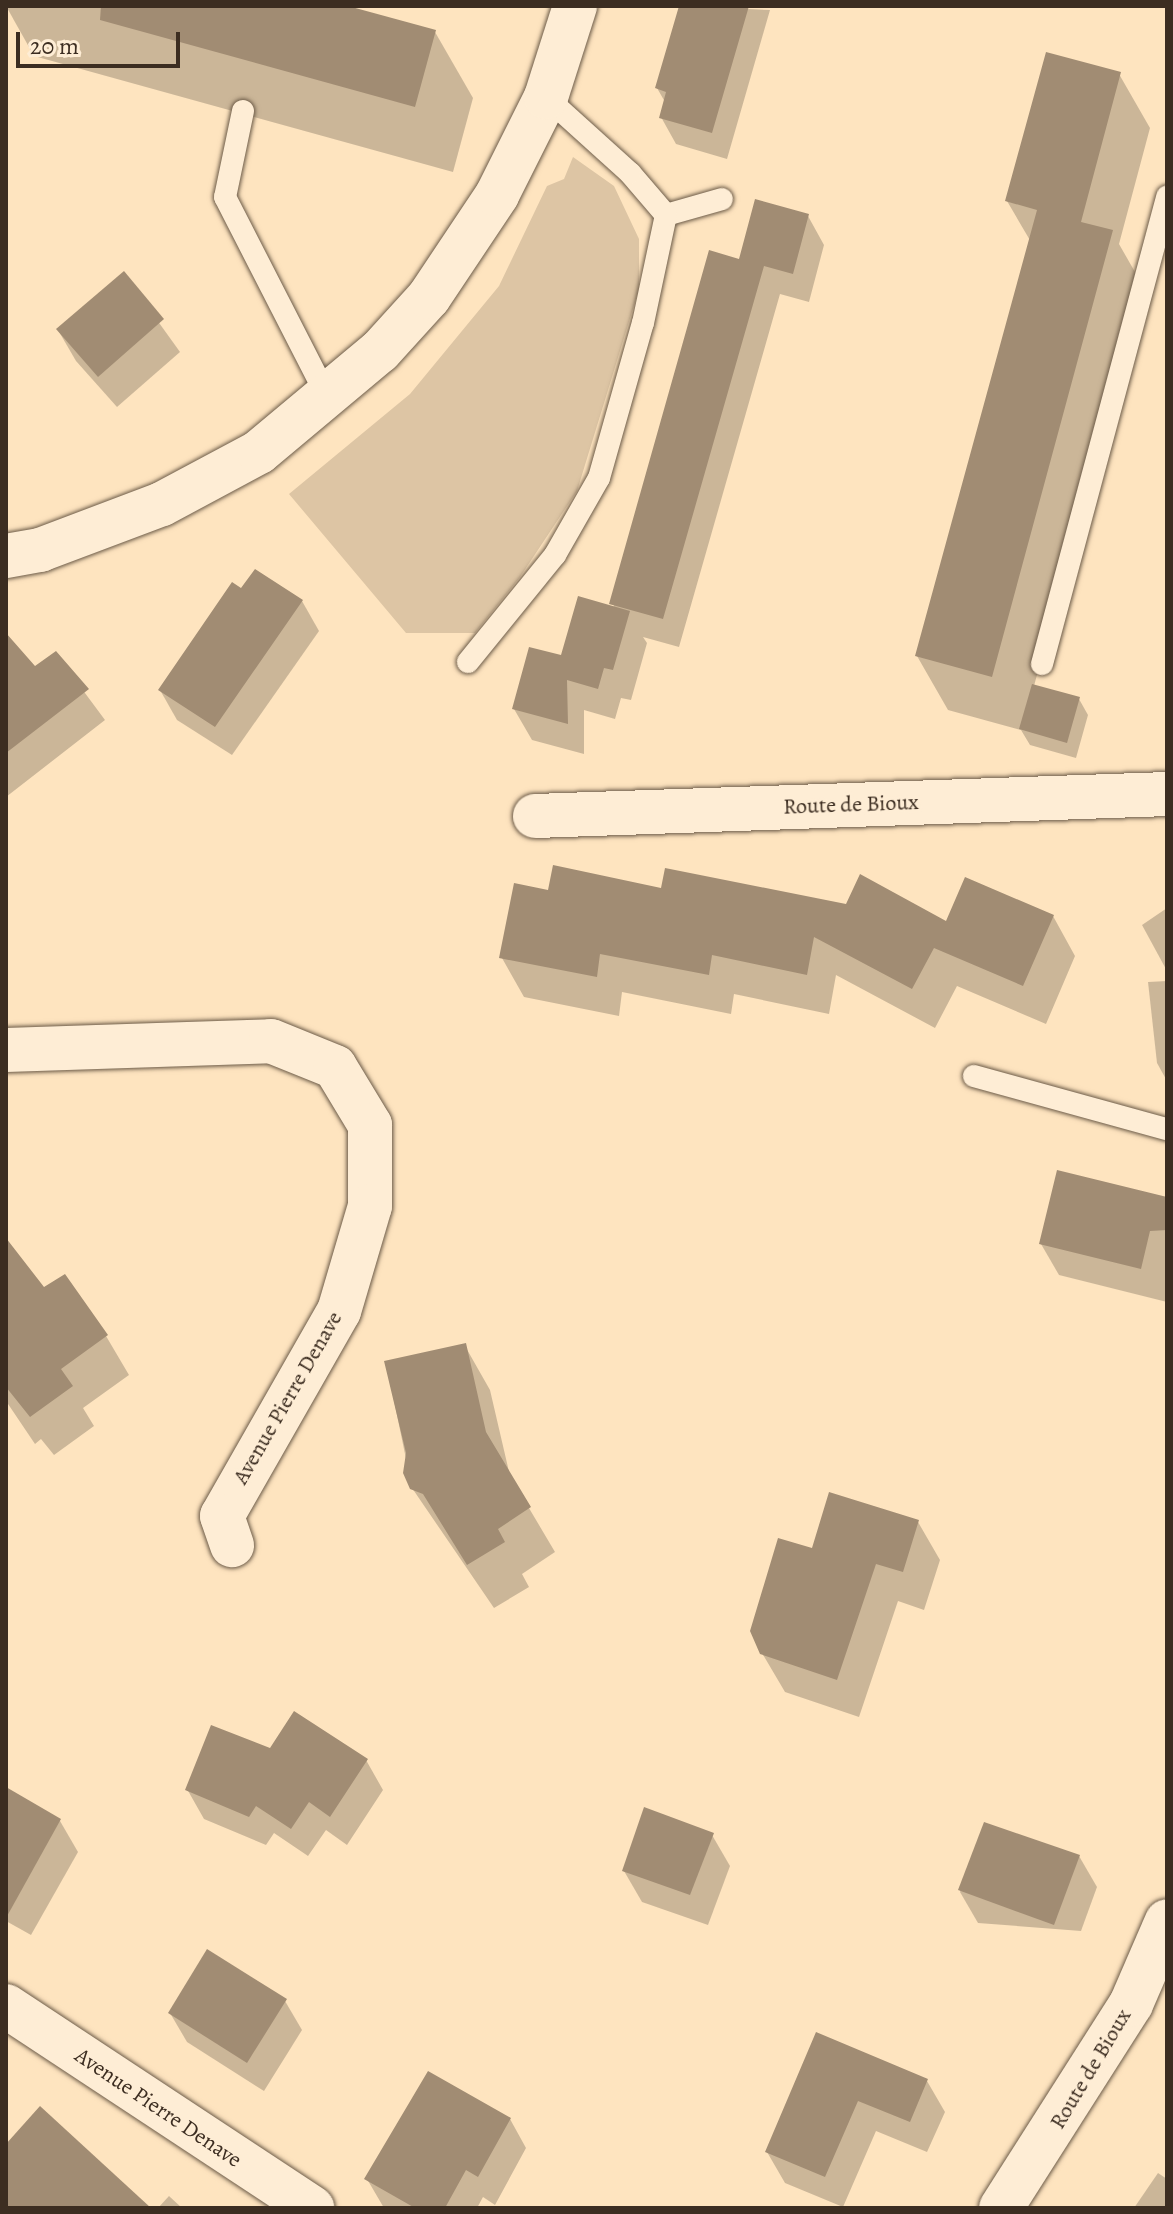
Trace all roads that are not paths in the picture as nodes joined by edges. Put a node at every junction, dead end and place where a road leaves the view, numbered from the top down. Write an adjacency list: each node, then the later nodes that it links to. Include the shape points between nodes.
1 (575, 6): 2 (street)
2 (546, 97): 6 (lane, via 630,173); 7 (street, via 497,195 429,297)
3 (243, 111): 7 (lane, via 225,197)
4 (1167, 196): 10 (lane)
5 (722, 199): 6 (lane)
6 (666, 215): 9 (lane, via 643,323 599,478 555,555)
7 (328, 398): 8 (street, via 259,452 162,504 40,550)
8 (6, 556)
9 (468, 662)
10 (1042, 664)
11 (1167, 794): 12 (street, Route de Bioux)
12 (535, 816)
13 (6, 1050): 16 (street, Avenue Pierre Denave, via 271,1041 335,1067 370,1125 370,1206 339,1311 222,1516)
14 (974, 1076): 15 (lane)
15 (1167, 1129)
16 (232, 1545)
17 (1167, 1921): 20 (street, Route de Bioux, via 1131,2004)
18 (6, 2006): 19 (street, Avenue Pierre Denave)
19 (312, 2208)
20 (1001, 2208)

